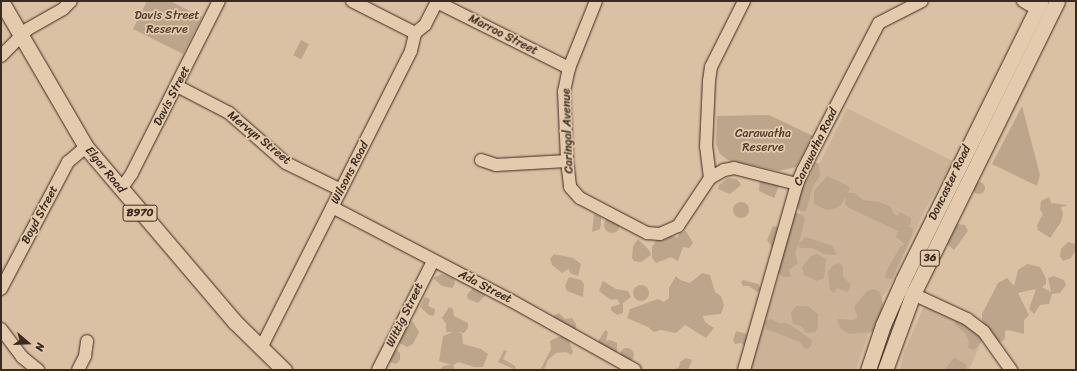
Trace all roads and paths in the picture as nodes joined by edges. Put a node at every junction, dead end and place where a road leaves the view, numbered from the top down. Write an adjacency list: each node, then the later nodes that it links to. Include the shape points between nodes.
1 (71, 1): 13 (street)
2 (219, 1): 16 (street, Davis Street)
3 (352, 1): 12 (street)
4 (437, 1): 12 (street, via 425,25); 15 (street, Marroo Street)
5 (596, 1): 15 (street, Caringal Avenue)
6 (744, 1): 18 (street, via 712,67)
7 (922, 1): 23 (street, Carawatha Road, via 879,23)
8 (1023, 1): 11 (street)
9 (1056, 1): 11 (main road, Doncaster Road / 36)
10 (1, 2): 13 (main road, Elgar Road / B970)
11 (1043, 8): 29 (main road, Doncaster Road / 36); 39 (main road, Doncaster Road / 36, via 904,280 883,324)
12 (415, 33): 25 (street, Wilsons Road, via 411,52)
13 (20, 37): 14 (street); 17 (main road, Elgar Road / B970)
14 (1, 56)
15 (570, 68): 20 (street, Caringal Avenue, via 564,91)
16 (177, 86): 24 (street, Davis Street, via 132,173); 25 (street, Mervyn Street, via 229,112 286,162)
17 (86, 146): 24 (main road, Elgar Road / B970); 28 (street, Boyd Street, via 68,162)
18 (706, 147): 21 (street); 22 (street)
19 (481, 160): 20 (street, via 496,165)
20 (567, 161): 22 (street, Caringal Avenue, via 570,187 580,198 647,233 660,234 678,226)
21 (724, 170): 22 (street, Caringal Avenue); 23 (street, via 734,168)
22 (710, 178)
23 (797, 184): 38 (street, Carawatha Road)
24 (121, 189): 32 (main road, Elgar Road / B970, via 230,317)
25 (341, 190): 26 (street, Wilsons Road)
26 (332, 207): 27 (street, Ada Street); 32 (street, Wilsons Road)
27 (433, 261): 36 (street, Wittig Street); 37 (street, Ada Street)
28 (1, 290)
29 (913, 294): 40 (main road, Doncaster Road / 36); 41 (street, via 973,323 984,332)
30 (1, 329): 33 (street)
31 (87, 341): 34 (street, via 85,356)
32 (261, 348): 35 (main road, Elgar Road / B970)
33 (34, 369)
34 (78, 370)
35 (284, 370)
36 (378, 370)
37 (635, 370)
38 (744, 370)
39 (868, 370)
40 (885, 370)
41 (1011, 370)

